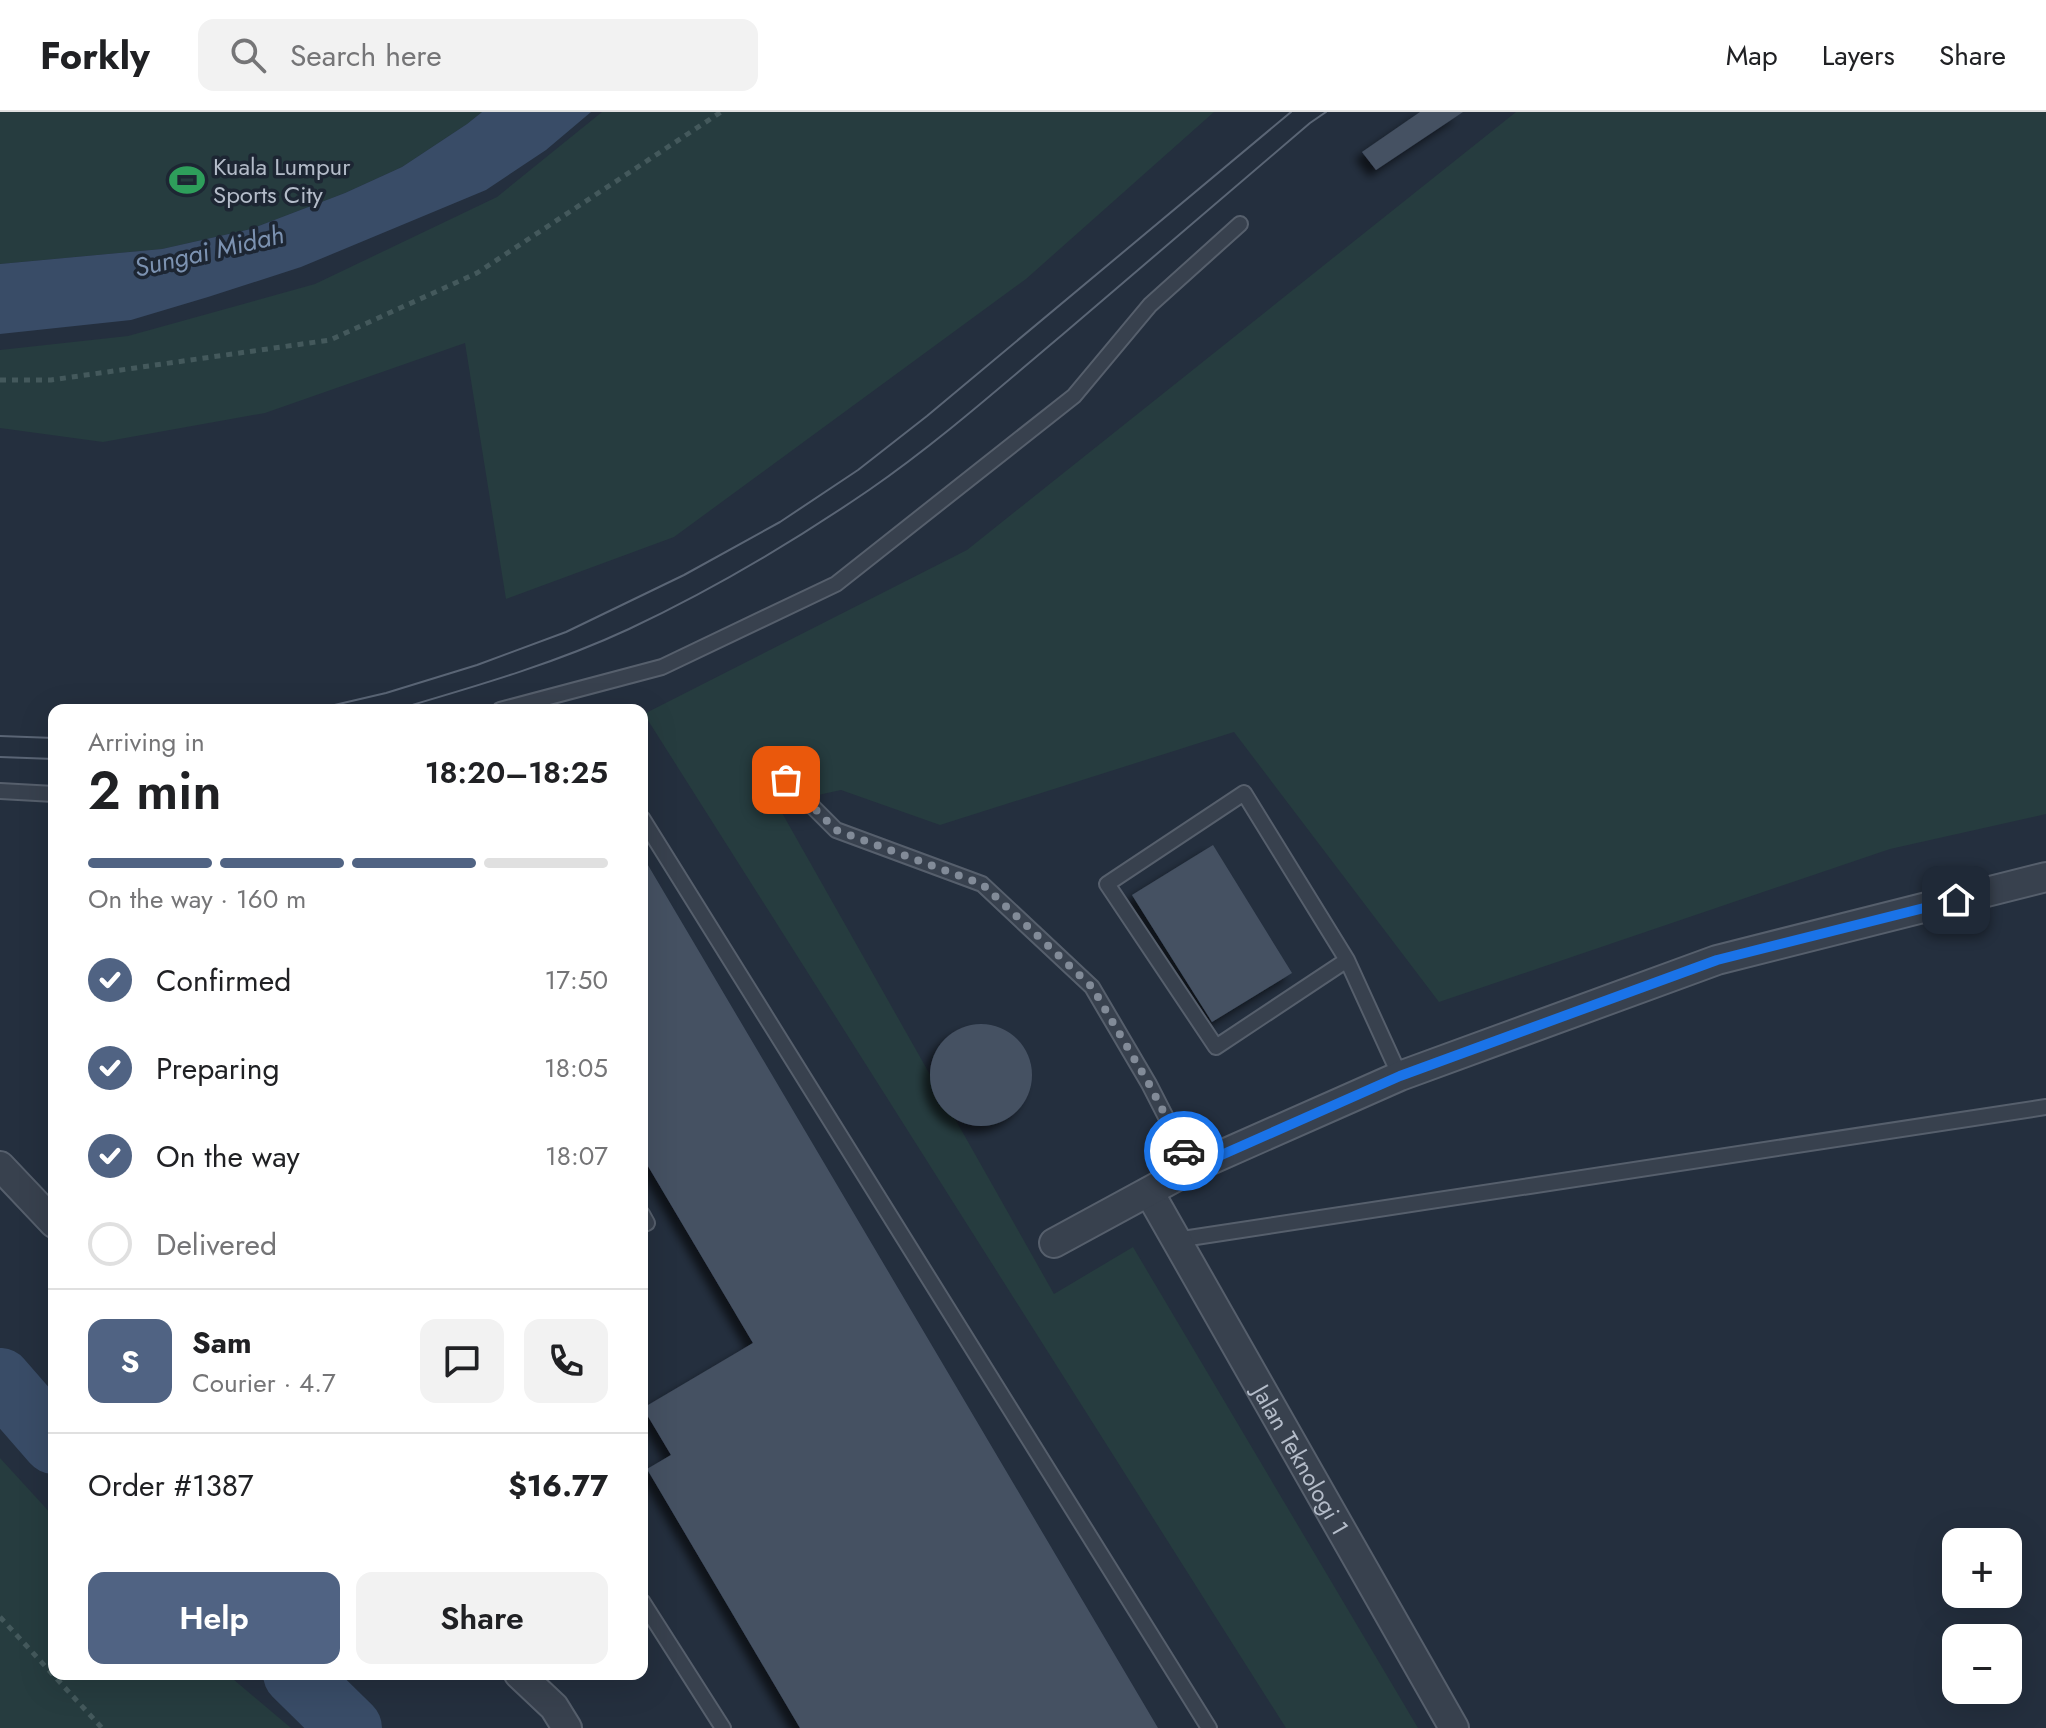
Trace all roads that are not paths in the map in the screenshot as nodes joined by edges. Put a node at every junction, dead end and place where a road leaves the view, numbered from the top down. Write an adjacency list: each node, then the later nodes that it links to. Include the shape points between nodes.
1 (1240, 224): 2 (lane, via 1150,305 1074,396 836,584 662,667)
2 (523, 704)
3 (786, 780): 12 (lane, via 836,830 982,884 1092,987)
4 (0, 791): 5 (lane)
5 (48, 794)
6 (648, 828): 21 (lane)
7 (2046, 877): 9 (street, via 1717,960)
8 (1347, 960): 8 (lane, via 1244,793 1107,884 1216,1047); 9 (lane)
9 (1400, 1076): 12 (street)
10 (2046, 1107): 15 (lane)
11 (0, 1166): 14 (street)
12 (1192, 1168): 13 (street)
13 (1149, 1192): 15 (street, Jalan Teknologi 1); 16 (street)
14 (48, 1217)
15 (1176, 1240): 22 (street, Jalan Teknologi 1)
16 (1054, 1243)
17 (648, 1610): 20 (lane)
18 (525, 1680): 19 (street)
19 (567, 1728)
20 (723, 1728)
21 (1209, 1728)
22 (1454, 1728)

